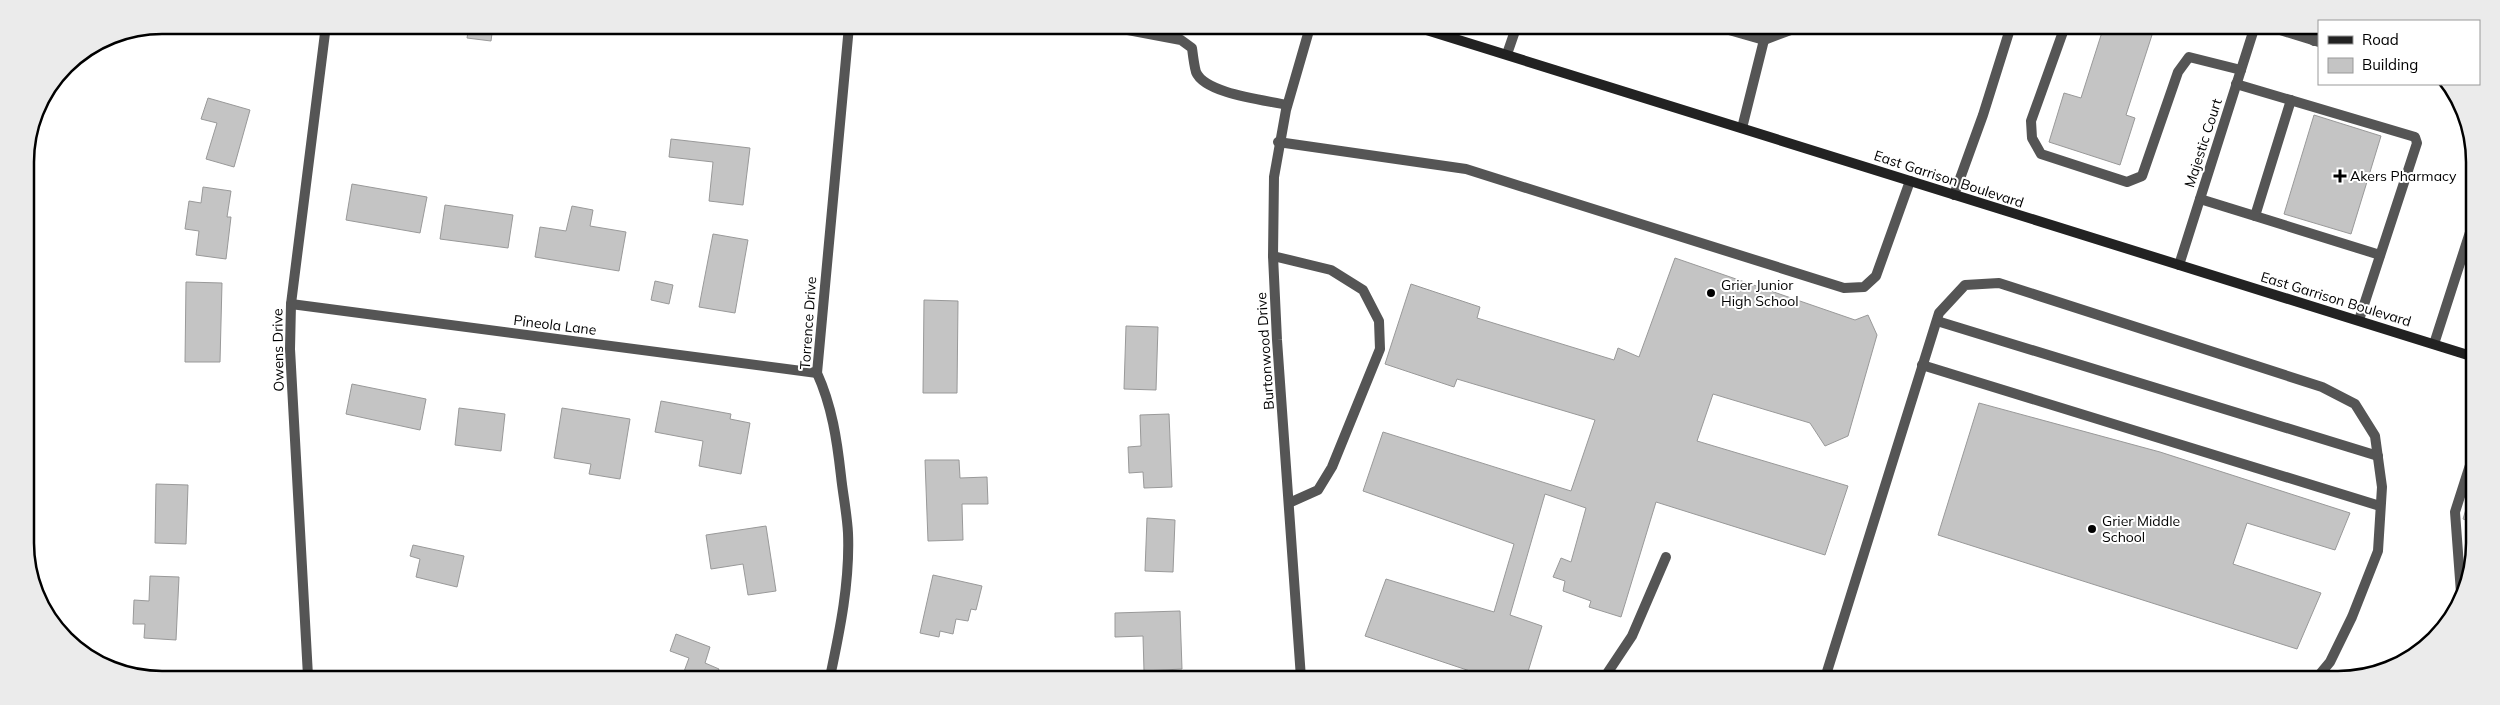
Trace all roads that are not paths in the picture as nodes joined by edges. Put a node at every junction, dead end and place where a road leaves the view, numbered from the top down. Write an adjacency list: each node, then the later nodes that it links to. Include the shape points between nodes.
1 (325, 34): 30 (street, Owens Drive)
2 (848, 34): 36 (street, Torrence Drive)
3 (1149, 34): 19 (street, via 1180,40 1192,48 1196,72 1202,81 1214,88)
4 (1308, 34): 19 (street, Burtonwood Drive)
5 (1440, 34): 15 (main road, East Garrison Boulevard)
6 (1514, 34): 15 (street)
7 (1756, 34): 13 (street)
8 (1780, 34): 13 (street)
9 (2008, 34): 23 (street, via 1984,115)
10 (2062, 34): 16 (street, via 2031,121 2032,138 2041,154 2127,182 2142,176 2178,72 2189,57)
11 (2252, 34): 16 (street, Majestic Court)
12 (2293, 34): 14 (street)
13 (1764, 40): 20 (street)
14 (2316, 41)
15 (1507, 54): 20 (main road, East Garrison Boulevard)
16 (2241, 70): 17 (street, Majestic Court)
17 (2236, 84): 18 (street); 24 (street, Majestic Court)
18 (2291, 100): 25 (street); 26 (street, via 2415,137 2417,143)
19 (1287, 105): 21 (street, Burtonwood Drive)
20 (1742, 128): 22 (main road, East Garrison Boulevard)
21 (1278, 142): 22 (street, via 1466,169 1844,288 1864,287 1876,276); 27 (street, Burtonwood Drive)
22 (1910, 181): 23 (main road, East Garrison Boulevard)
23 (1954, 194): 29 (main road, East Garrison Boulevard)
24 (2200, 199): 25 (street); 29 (street, Majestic Court)
25 (2255, 216): 26 (street)
26 (2380, 255): 31 (street)
27 (1273, 256): 39 (street, Burtonwood Drive); 39 (street, via 1331,270 1363,290 1378,321 1380,340 1380,349 1332,467 1318,490)
28 (2466, 259): 33 (street)
29 (2179, 265): 31 (main road, East Garrison Boulevard)
30 (290, 304): 36 (street, Pineola Lane); 43 (street, Owens Drive)
31 (2359, 320): 33 (main road, East Garrison Boulevard)
32 (1937, 321): 35 (street); 37 (street); 37 (street, via 1939,313 1964,284 1999,283 2322,386 2355,404 2375,436)
33 (2434, 344): 34 (main road, East Garrison Boulevard)
34 (2466, 354)
35 (1922, 365): 40 (street); 47 (street)
36 (817, 373): 44 (street, Torrence Drive, via 834,423 848,533 844,598)
37 (2378, 456): 40 (street, via 2382,487)
38 (2466, 478): 42 (street, via 2455,512)
39 (1290, 503): 45 (street, Burtonwood Drive)
40 (2380, 506): 48 (street, via 2378,551 2352,617)
41 (1666, 558): 46 (street, via 1632,636)
42 (2461, 580)
43 (308, 671)
44 (831, 671)
45 (1302, 671)
46 (1609, 671)
47 (1827, 671)
48 (2322, 671)

